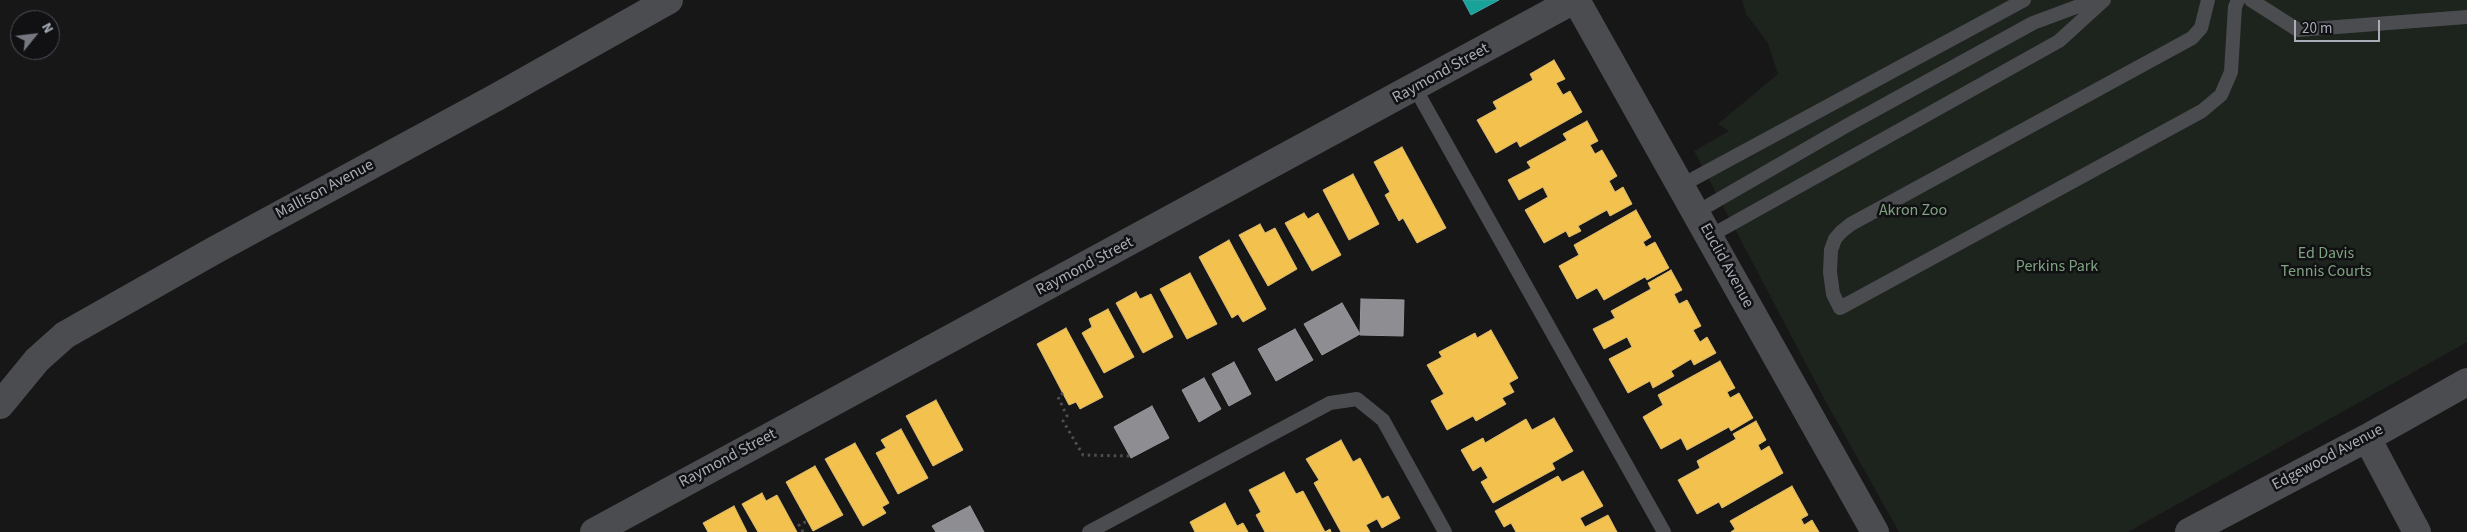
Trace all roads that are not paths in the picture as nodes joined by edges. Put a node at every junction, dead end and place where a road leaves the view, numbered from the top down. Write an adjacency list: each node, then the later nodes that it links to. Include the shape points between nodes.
1 (669, 0): 15 (street, Mallison Avenue, via 65,335 37,360)
2 (1575, 0): 10 (street, Raymond Street); 11 (street, Euclid Avenue)
3 (2024, 0): 11 (lane)
4 (2094, 0): 12 (lane, via 2034,23)
5 (2104, 0): 13 (lane, via 2059,41)
6 (2208, 0): 7 (lane, via 2201,28 2192,38 1841,232 1835,239 1830,262 1831,285 1840,308 2202,111 2221,95 2231,72)
7 (2238, 0)
8 (2251, 0): 9 (lane, via 2298,30)
9 (2467, 17)
10 (1414, 88): 17 (street, Raymond Street); 20 (lane)
11 (1682, 185): 12 (street, Euclid Avenue)
12 (1697, 212): 13 (street, Euclid Avenue)
13 (1710, 236): 21 (street, Euclid Avenue)
14 (2467, 382): 16 (street, Edgewood Avenue)
15 (0, 404)
16 (2367, 438): 22 (street, Edgewood Avenue); 23 (street)
17 (594, 532)
18 (1090, 532): 19 (lane, via 1330,402 1357,399 1383,420)
19 (1445, 532)
20 (1664, 532)
21 (1875, 532)
22 (2189, 532)
23 (2417, 532)

